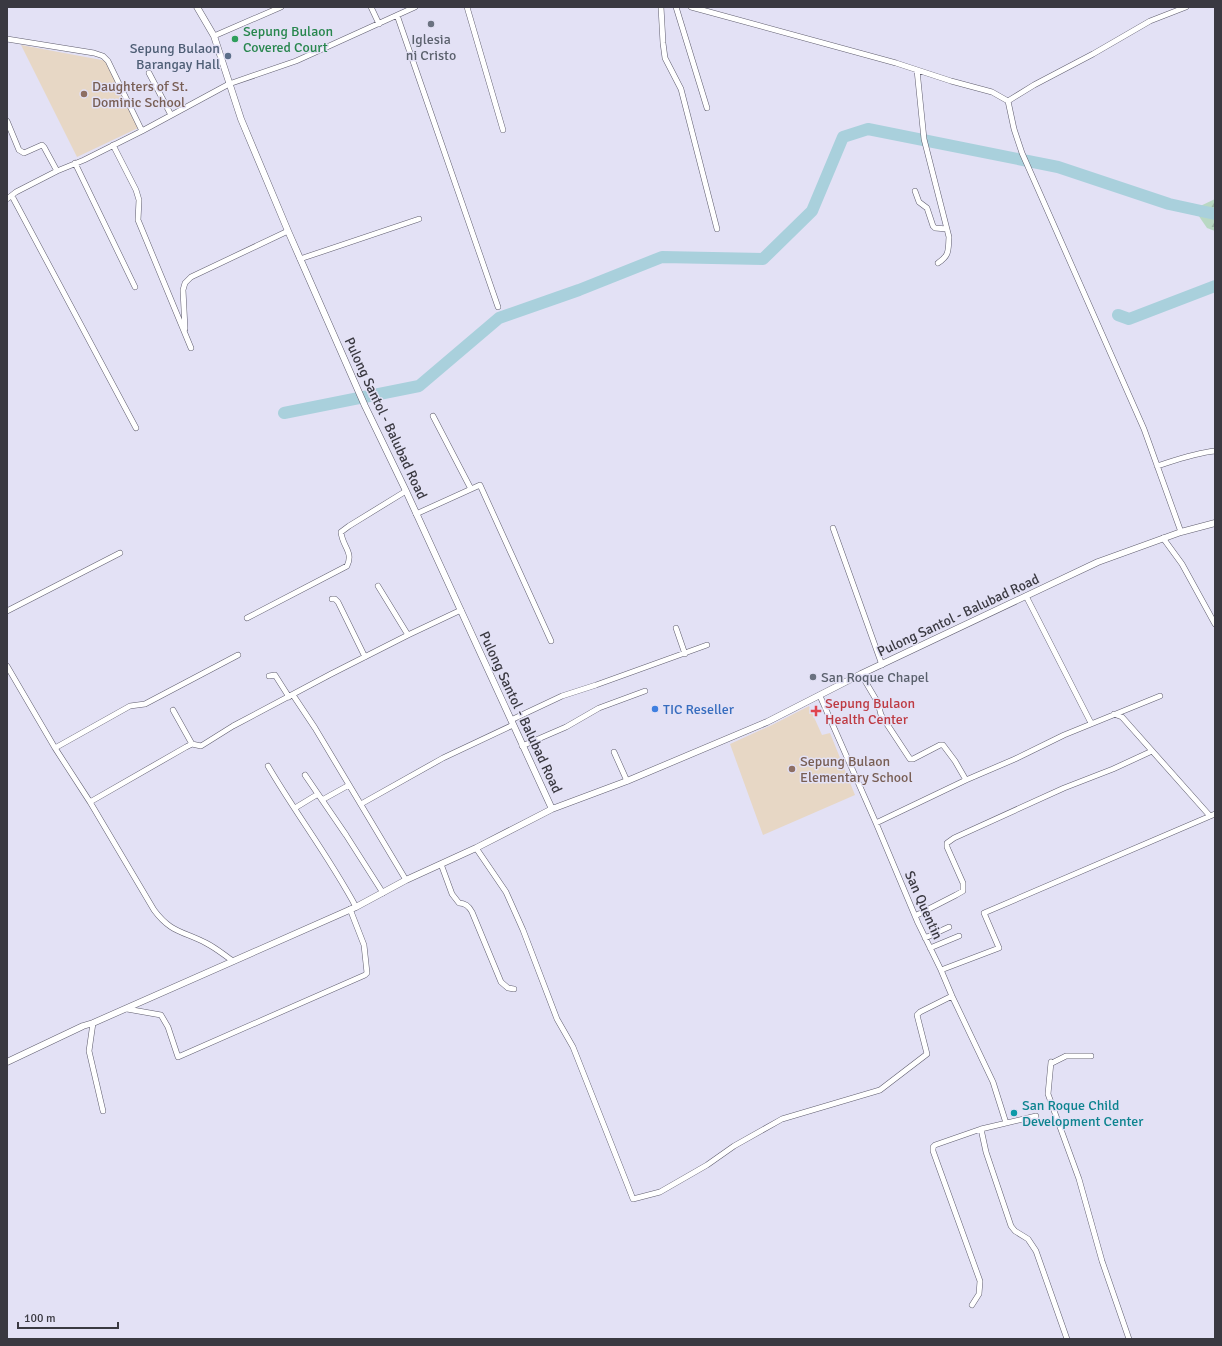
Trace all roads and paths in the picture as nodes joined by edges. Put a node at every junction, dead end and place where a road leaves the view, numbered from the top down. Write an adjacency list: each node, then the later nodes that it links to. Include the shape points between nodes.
1 (197, 7): 12 (street, Pulong Santol - Balubad Road)
2 (281, 7): 12 (street)
3 (371, 7): 11 (street)
4 (415, 7): 10 (street)
5 (467, 7): 21 (street)
6 (661, 7): 29 (street, via 665,58 681,89)
7 (676, 7): 18 (street)
8 (691, 7): 14 (street)
9 (1186, 7): 17 (street, via 1150,21)
10 (398, 15): 11 (street); 35 (street)
11 (379, 24): 16 (street, via 296,61)
12 (214, 36): 16 (street, Pulong Santol - Balubad Road)
13 (7, 39): 22 (street, via 103,56)
14 (917, 70): 17 (street, via 992,92); 30 (street, via 925,141)
15 (149, 73): 19 (street)
16 (229, 84): 19 (street); 31 (street, Pulong Santol - Balubad Road)
17 (1008, 102): 41 (street, via 1022,153 1144,429)
18 (707, 108)
19 (171, 115): 22 (street)
20 (7, 121): 25 (street, via 19,150 24,153 39,146 44,147)
21 (503, 130)
22 (142, 131): 23 (street)
23 (113, 145): 24 (street); 36 (street, via 136,190 139,200 138,220)
24 (75, 163): 25 (street); 34 (street)
25 (57, 171): 27 (street)
26 (915, 190): 30 (street, via 919,202 927,208 933,226)
27 (9, 198): 39 (street)
28 (419, 219): 32 (street)
29 (717, 229)
30 (947, 230): 33 (street, via 948,252 946,258)
31 (288, 231): 32 (street, Pulong Santol - Balubad Road); 36 (street, via 191,277 185,283 183,290)
32 (300, 259): 43 (street, Pulong Santol - Balubad Road)
33 (938, 263)
34 (135, 287)
35 (498, 307)
36 (186, 334): 37 (street)
37 (191, 348)
38 (433, 416): 42 (street)
39 (136, 428)
40 (1215, 451): 41 (street)
41 (1157, 466): 47 (street)
42 (471, 489): 44 (street); 59 (street, via 480,485)
43 (406, 491): 44 (street, Pulong Santol - Balubad Road); 55 (street, via 341,532 342,540 350,554 346,566)
44 (416, 514): 53 (street, Pulong Santol - Balubad Road)
45 (1215, 523): 47 (street, Pulong Santol - Balubad Road)
46 (833, 528): 64 (street)
47 (1181, 532): 48 (street, Pulong Santol - Balubad Road)
48 (1163, 538): 51 (street, Pulong Santol - Balubad Road, via 1098,562); 56 (street, via 1182,564)
49 (120, 553): 54 (street)
50 (378, 586): 58 (street)
51 (1026, 596): 64 (street, Pulong Santol - Balubad Road); 75 (street)
52 (332, 599): 63 (street, via 338,602)
53 (461, 610): 58 (street); 74 (street, Pulong Santol - Balubad Road)
54 (7, 611)
55 (247, 618)
56 (1215, 624)
57 (676, 628): 61 (street)
58 (408, 635): 63 (street)
59 (551, 641)
60 (706, 645): 61 (street)
61 (684, 654): 74 (street, via 562,696)
62 (238, 655): 78 (street, via 145,704 130,706)
63 (365, 657): 69 (street)
64 (882, 665): 66 (street, Pulong Santol - Balubad Road)
65 (7, 666): 78 (street)
66 (861, 674): 70 (street, Pulong Santol - Balubad Road); 83 (street, via 878,704 881,715 910,759 944,745)
67 (269, 676): 69 (street, via 275,675)
68 (645, 691): 77 (street, via 599,708 566,727)
69 (291, 696): 76 (street, via 201,746); 85 (street, via 315,728)
70 (820, 696): 84 (street, Pulong Santol - Balubad Road, via 767,722); 93 (street, San Quentin)
71 (1160, 696): 73 (street)
72 (173, 710): 76 (street)
73 (1114, 714): 75 (street); 79 (street, via 1122,717)
74 (512, 722): 77 (street, Pulong Santol - Balubad Road); 89 (street)
75 (1091, 723): 83 (street)
76 (192, 744): 88 (street)
77 (522, 746): 91 (street, Pulong Santol - Balubad Road)
78 (55, 748): 88 (street)
79 (1152, 751): 92 (street); 99 (street, via 949,841 947,847 963,883 962,891)
80 (614, 752): 84 (street)
81 (268, 766): 90 (street)
82 (305, 775): 86 (street)
83 (966, 780): 93 (street)
84 (627, 781): 91 (street, Pulong Santol - Balubad Road)
85 (349, 785): 87 (street); 89 (street)
86 (318, 794): 87 (street); 90 (street)
87 (322, 800): 97 (street)
88 (90, 802): 104 (street, via 162,921 175,930 207,944)
89 (360, 804): 96 (street)
90 (295, 808): 98 (street, via 341,881)
91 (552, 809): 94 (street)
92 (1212, 815): 105 (street, via 984,913 999,948)
93 (876, 823): 99 (street, San Quentin)
94 (476, 848): 95 (street); 107 (street, via 506,892 523,930 557,1019 573,1047 632,1199 660,1192 782,1119 880,1090 927,1054 917,1015)
95 (441, 864): 96 (street); 106 (street, via 452,894 459,903 469,907 472,912 501,982)
96 (406, 880): 97 (street)
97 (382, 893): 98 (street)
98 (353, 908): 104 (street); 108 (street, via 364,945 367,973 365,975 178,1057 168,1027 161,1016)
99 (915, 916): 102 (street, San Quentin)
100 (949, 927): 102 (street)
101 (959, 936): 103 (street)
102 (925, 938): 103 (street, San Quentin)
103 (930, 948): 105 (street, San Quentin)
104 (233, 961): 108 (street)
105 (941, 970): 107 (street, San Quentin)
106 (514, 989)
107 (952, 996): 114 (street, San Quentin, via 993,1082)
108 (127, 1008): 109 (street)
109 (93, 1023): 111 (street); 112 (street, via 89,1051)
110 (1091, 1056): 118 (street, via 1066,1056 1051,1062 1048,1094 1079,1180 1102,1260)
111 (7, 1062)
112 (103, 1111)
113 (1036, 1116): 114 (street)
114 (1006, 1123): 115 (street)
115 (981, 1129): 116 (street, via 935,1145 932,1151 980,1281 979,1294); 117 (street, via 986,1152 1011,1226 1028,1239 1036,1251)
116 (972, 1305)
117 (1067, 1339)
118 (1129, 1339)

